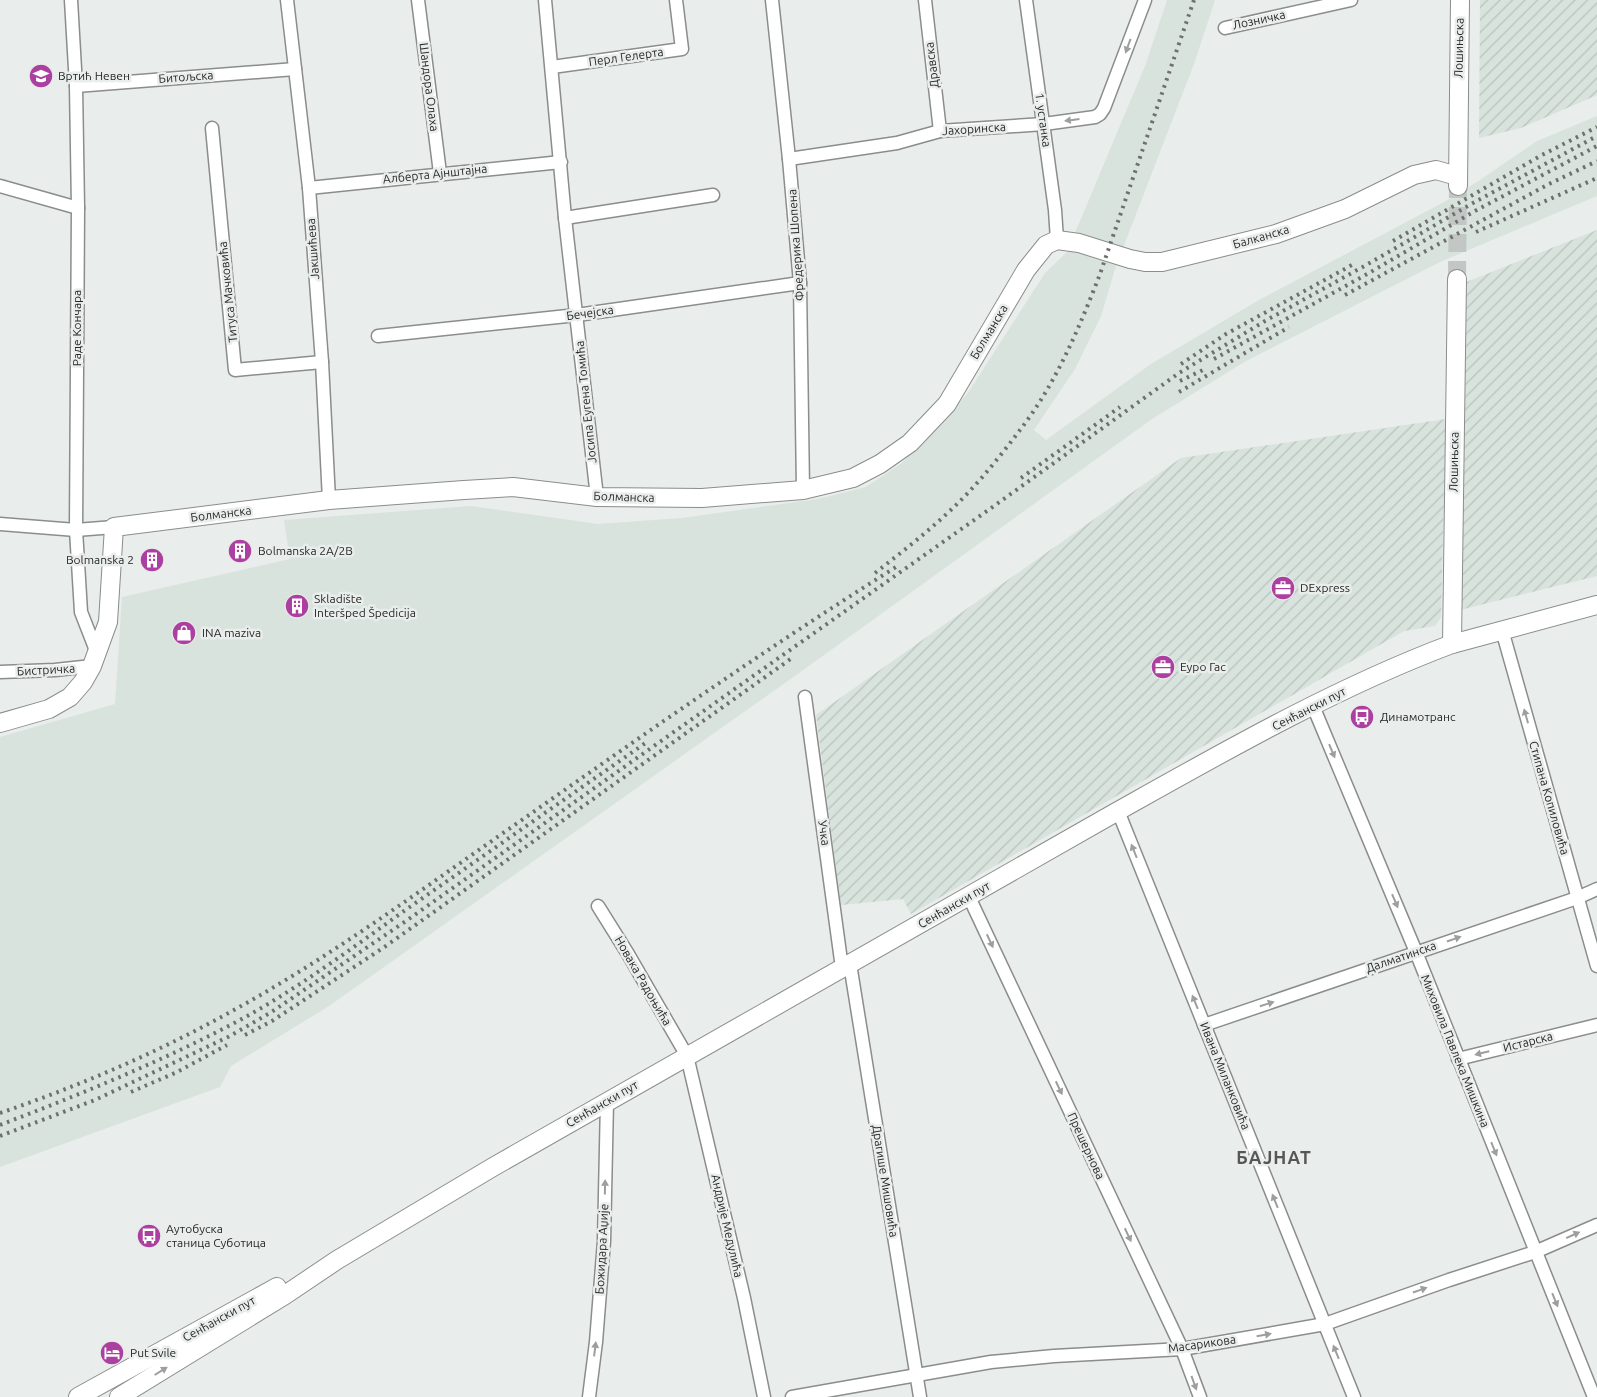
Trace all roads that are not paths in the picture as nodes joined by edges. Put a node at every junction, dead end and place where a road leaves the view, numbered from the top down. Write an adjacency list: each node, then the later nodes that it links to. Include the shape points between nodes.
1 (71, 0): 15 (street, Раде Кончара)
2 (287, 0): 14 (street, Јакшићева)
3 (418, 0): 21 (street, Шандора Олаха)
4 (545, 0): 13 (street, Јосипа Еугена Томића)
5 (676, 0): 13 (street, Перл Гелерта, via 682,49)
6 (772, 0): 19 (street, Фредерика Шопена)
7 (925, 0): 18 (street, Дравска)
8 (1026, 0): 16 (street, 1. устанка)
9 (1145, 0): 16 (street, Јахоринска, one-way to 16, via 1100,114)
10 (1352, 0): 12 (street, Лозничка)
11 (1460, 0): 22 (street, Лошињска)
12 (1225, 28)
13 (552, 67): 20 (street, Јосипа Еугена Томића)
14 (295, 69): 15 (street, Битољска); 24 (street, Јакшићева)
15 (76, 86): 26 (street, Раде Кончара)
16 (1044, 124): 18 (street, Јахоринска); 28 (street, 1. устанка)
17 (212, 128): 33 (street, Титуса Мачковића, via 236,370)
18 (940, 131): 19 (street, Јахоринска, via 897,142)
19 (789, 159): 30 (street, Фредерика Шопена)
20 (561, 162): 21 (street, Алберта Ајнштајна); 27 (street, Јосипа Еугена Томића)
21 (440, 173): 24 (street, Алберта Ајнштајна)
22 (1458, 181): 28 (street, Балканска, via 1436,170 1414,175 1345,209 1285,231 1162,262 1130,259 1079,243)
23 (0, 186): 26 (street)
24 (308, 188): 33 (street, Јакшићева)
25 (713, 195): 27 (street)
26 (78, 208): 39 (street, Раде Кончара)
27 (566, 218): 31 (street, Јосипа Еугена Томића)
28 (1057, 240): 34 (street, Болманска, via 1046,245 1037,255 947,404 910,443 853,478)
29 (1457, 279): 42 (street, Лошињска)
30 (800, 283): 31 (street, Бечејска); 34 (street, Фредерика Шопена)
31 (577, 315): 32 (street, Бечејска); 35 (street, Јосипа Еугена Томића)
32 (378, 336)
33 (322, 362): 36 (street, Јакшићева)
34 (803, 490): 35 (street, Болманска, via 702,498)
35 (597, 496): 36 (street, Болманска, via 513,487)
36 (329, 500): 38 (street, Болманска)
37 (0, 524): 39 (street, Болманска)
38 (114, 527): 39 (street, Болманска); 43 (street, via 108,622)
39 (76, 530): 43 (street, Раде Кончара, via 81,612)
40 (1597, 605): 41 (street, Сенћански пут)
41 (1502, 630): 42 (street, Сенћански пут); 51 (street, Стипана Копиловића, one-way to 41)
42 (1452, 644): 46 (street, Сенћански пут)
43 (95, 660): 44 (street, Бистричка, via 55,670); 47 (street, via 70,697 49,709)
44 (0, 672)
45 (805, 697): 54 (street, Учка)
46 (1313, 706): 48 (street, Сенћански пут); 53 (street, Миховила Павлека Мишкина, one-way to 53)
47 (0, 723)
48 (1118, 811): 50 (street, Сенћански пут); 56 (street, Ивана Миланковића, one-way to 48)
49 (1597, 889): 51 (street, Далматинска)
50 (969, 897): 54 (street, Сенћански пут); 65 (street, Прешернова, one-way to 65)
51 (1577, 898): 53 (street, Далматинска, one-way to 51); 55 (street, Стипана Копиловића)
52 (598, 906): 58 (street, Новака Радоњића)
53 (1416, 952): 56 (street, Далматинска, one-way to 53); 59 (street, Миховила Павлека Мишкина)
54 (846, 966): 58 (street, Сенћански пут); 66 (street, Драгише Мишовића)
55 (1597, 966)
56 (1204, 1024): 64 (street, Ивана Миланковића, one-way to 56)
57 (1597, 1025): 59 (street, Истарска, one-way to 59)
58 (687, 1056): 60 (street, Сенћански пут); 70 (street, Андрије Медулића)
59 (1458, 1059): 62 (street, Миховила Павлека Мишкина, one-way to 62)
60 (607, 1101): 63 (street, Сенћански пут); 69 (street, Божидара Аџије, one-way to 60, via 604,1241)
61 (1597, 1224): 62 (street, Масарикова, one-way to 61)
62 (1535, 1252): 64 (street, Масарикова, one-way to 62); 75 (street, Миховила Павлека Мишкина, one-way to 75)
63 (337, 1260): 67 (street, Сенћански пут, via 278,1286); 68 (street, Сенћански пут, one-way to 63)
64 (1325, 1324): 65 (street, Масарикова, one-way to 64); 74 (street, Ивана Миланковића, one-way to 64)
65 (1182, 1349): 66 (street, Масарикова, via 991,1362); 73 (street, Прешернова, one-way to 73)
66 (916, 1376): 71 (street, Масарикова); 72 (street, Драгише Мишовића)
67 (82, 1396)
68 (119, 1397)
69 (589, 1397)
70 (764, 1397)
71 (792, 1397)
72 (920, 1397)
73 (1200, 1397)
74 (1354, 1397)
75 (1594, 1397)

